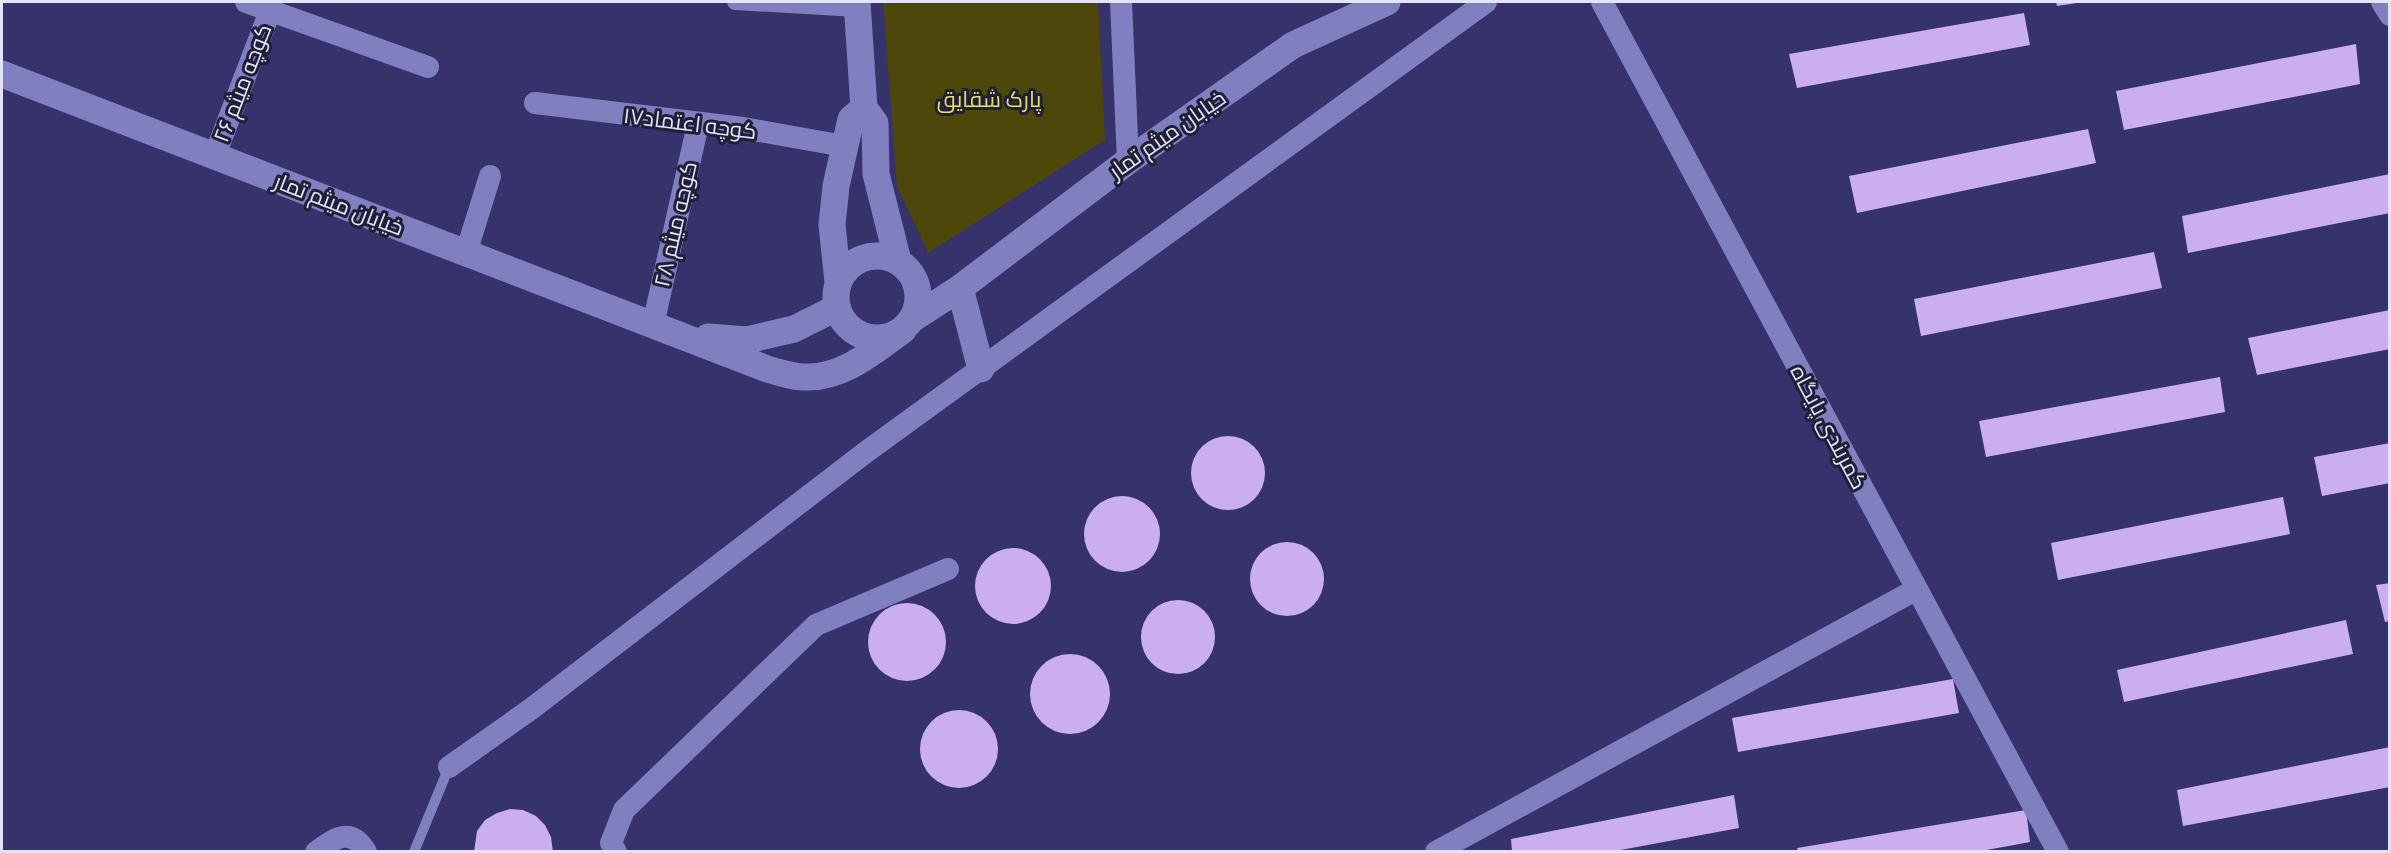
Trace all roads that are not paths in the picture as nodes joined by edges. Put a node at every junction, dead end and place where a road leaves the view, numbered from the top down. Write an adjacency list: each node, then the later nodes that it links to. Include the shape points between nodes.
1 (246, 2): 9 (street)
2 (735, 2): 8 (street)
3 (1121, 2): 18 (street)
4 (1387, 2): 18 (street, خیابان میثم تمار, via 1293,45)
5 (1486, 2): 26 (street)
6 (1602, 2): 28 (street, کمربندی پایگاه)
7 (2382, 2): 10 (street)
8 (857, 5): 14 (street)
9 (270, 10): 11 (street); 17 (street, کوچه میثم ۲۶)
10 (2390, 15)
11 (428, 67)
12 (2, 74): 17 (street, خیابان میثم تمار)
13 (535, 103): 15 (street, کوچه اعتماد۱۷)
14 (864, 108): 16 (street, via 851,119); 21 (street, via 875,123 876,174)
15 (698, 124): 16 (street, کوچه اعتماد۱۷); 25 (street, کوچه میثم ۲۸)
16 (844, 146): 23 (street, via 832,225)
17 (215, 155): 20 (street, خیابان میثم تمار)
18 (1128, 161): 22 (street, خیابان میثم تمار)
19 (490, 176): 20 (street)
20 (466, 253): 25 (street, خیابان میثم تمار)
21 (904, 266): 22 (street, via 932,282); 23 (street, via 882,256 866,257 851,264); 24 (street, via 918,286 919,302)
22 (960, 288): 24 (street, خیابان میثم تمار); 26 (street)
23 (837, 295): 24 (street, via 844,323 856,334 872,339 889,338); 25 (street, خیابان میثم تمار, via 794,329 747,340)
24 (909, 324): 25 (street, خیابان میثم تمار, via 858,362 827,375 803,377 767,369)
25 (665, 329)
26 (981, 369): 29 (street)
27 (948, 568): 33 (street, via 816,625 624,810 611,843)
28 (1917, 589): 34 (street); 35 (street, کمربندی پایگاه)
29 (449, 767): 32 (lane)
30 (316, 852): 31 (street, via 336,837 349,837 360,842)
31 (366, 852)
32 (414, 852)
33 (616, 852)
34 (1436, 852)
35 (2058, 852)

